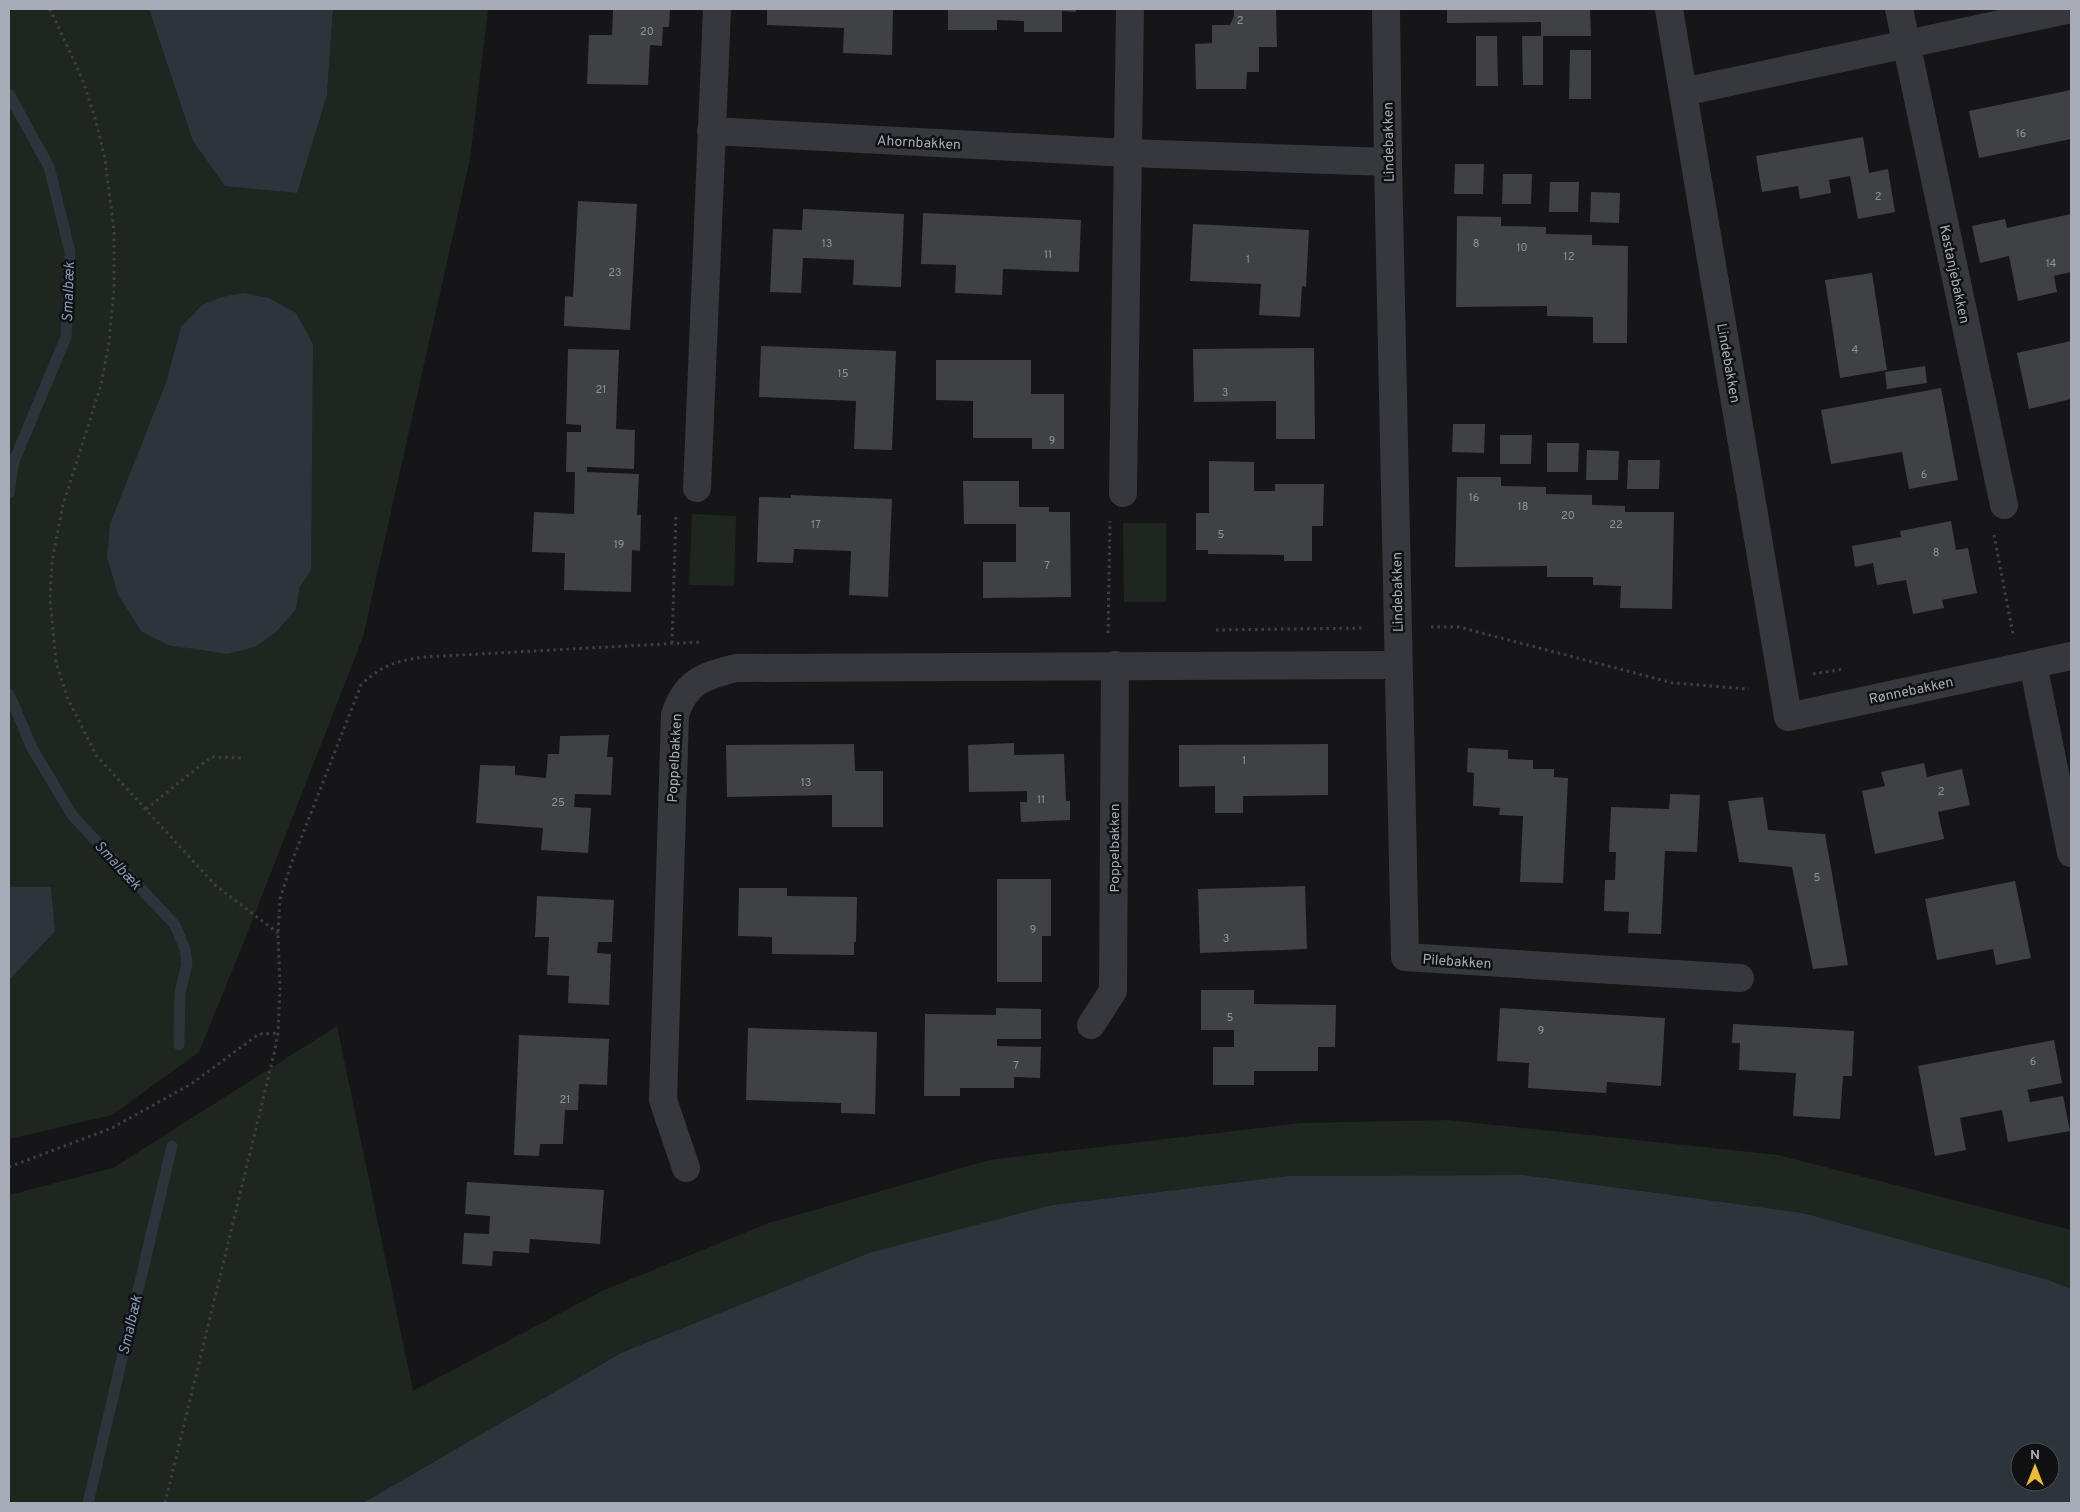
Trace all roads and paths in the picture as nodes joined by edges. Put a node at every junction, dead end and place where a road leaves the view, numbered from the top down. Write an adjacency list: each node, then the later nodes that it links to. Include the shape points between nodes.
1 (50, 9): 33 (path, via 82,78 95,118 105,160 114,230 114,288 109,343 101,385 63,505 52,561 52,635 56,662 81,728 96,755)
2 (717, 9): 10 (street)
3 (1130, 9): 11 (street)
4 (1386, 9): 12 (street, Lindebakken)
5 (1669, 9): 9 (street, Lindebakken)
6 (1899, 9): 8 (street, Kastanjebakken)
7 (2071, 9): 8 (street)
8 (1906, 44): 9 (street); 15 (street, Kastanjebakken)
9 (1683, 92): 30 (street, Lindebakken)
10 (711, 131): 11 (street, Ahornbakken); 14 (street)
11 (1128, 153): 12 (street, Ahornbakken); 13 (street)
12 (1388, 162): 17 (street, Lindebakken)
13 (1123, 493)
14 (687, 497): 24 (path)
15 (1998, 515): 22 (path, via 2013,634)
16 (1110, 519): 19 (path)
17 (1397, 627): 18 (path); 26 (street, Lindebakken); 30 (path, via 1459,627 1673,683 1760,689)
18 (1208, 630)
19 (1108, 632): 20 (path); 21 (path); 28 (path)
20 (1118, 632)
21 (1098, 633)
22 (2004, 636)
23 (704, 642): 24 (path)
24 (672, 643): 35 (path, via 424,657 396,661 375,671 361,684 291,864 280,898)
25 (2071, 656): 27 (street, Rønnebakken)
26 (1398, 664): 28 (street, Poppelbakken); 36 (street, Pilebakken, via 1405,957)
27 (2033, 664): 31 (street, Rønnebakken); 34 (street)
28 (1114, 665): 37 (street, Poppelbakken, via 1114,991); 40 (street, Poppelbakken, via 736,668 711,674 686,689 675,716 662,1100)
29 (1851, 668): 30 (path, via 1811,674)
30 (1783, 684): 31 (street, Lindebakken)
31 (1788, 717)
32 (241, 758): 33 (path, via 211,757)
33 (146, 809): 35 (path, via 215,885)
34 (2071, 853)
35 (278, 934): 38 (path)
36 (1740, 978)
37 (1091, 1025)
38 (278, 1032): 39 (path, via 259,1034 191,1084 112,1128); 41 (path)
39 (9, 1167)
40 (686, 1168)
41 (165, 1503)

